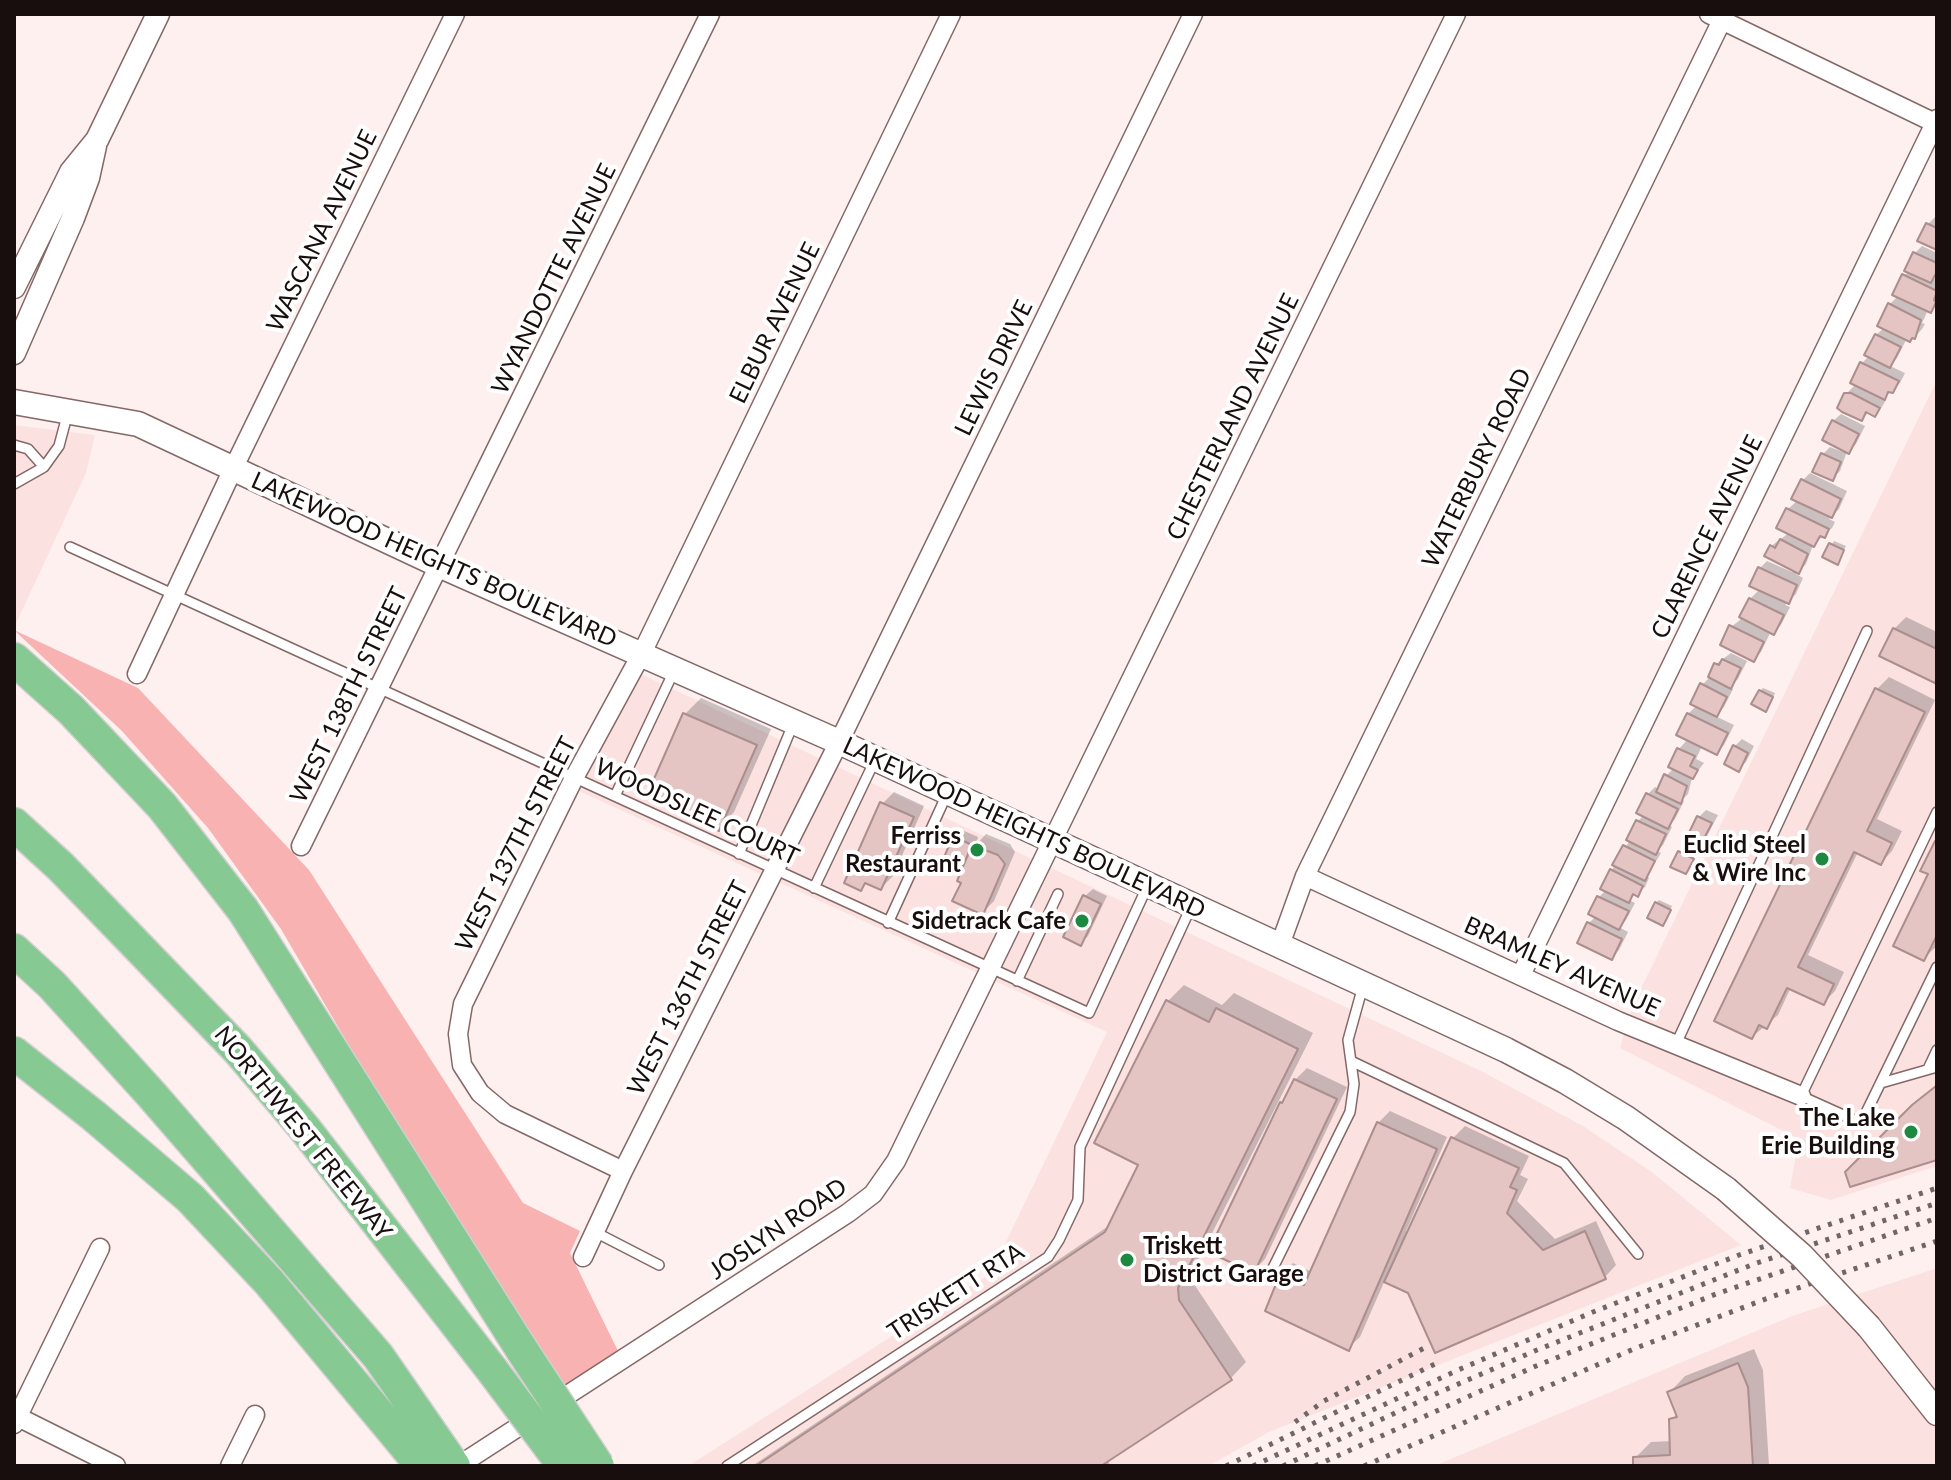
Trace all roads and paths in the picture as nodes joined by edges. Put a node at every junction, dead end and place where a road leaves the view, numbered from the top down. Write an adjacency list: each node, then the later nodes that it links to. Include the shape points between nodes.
1 (158, 14): 9 (street)
2 (455, 14): 16 (street, WASCANA AVENUE)
3 (710, 14): 19 (street, WYANDOTTE AVENUE)
4 (951, 14): 22 (street, ELBUR AVENUE)
5 (1193, 14): 28 (street, LEWIS DRIVE)
6 (1456, 14): 35 (street, CHESTERLAND AVENUE)
7 (1719, 16): 8 (street); 39 (street, WATERBURY ROAD)
8 (1936, 122): 49 (street, CLARENCE AVENUE)
9 (97, 140): 10 (street, via 71,172); 11 (street, via 78,205)
10 (14, 287)
11 (14, 353)
12 (14, 402): 13 (main road, LAKEWOOD HEIGHTS BOULEVARD)
13 (68, 412): 15 (lane, via 59,446); 16 (main road, LAKEWOOD HEIGHTS BOULEVARD, via 138,424)
14 (14, 445): 15 (lane, via 28,449)
15 (44, 467): 17 (lane)
16 (233, 469): 19 (main road, LAKEWOOD HEIGHTS BOULEVARD); 20 (street, WASCANA AVENUE)
17 (14, 484)
18 (70, 547): 20 (lane, WOODSLEE COURT)
19 (441, 566): 22 (main road, LAKEWOOD HEIGHTS BOULEVARD); 26 (street, WEST 138TH STREET)
20 (175, 595): 25 (street, WASCANA AVENUE); 26 (lane, WOODSLEE COURT)
21 (1867, 631): 52 (lane)
22 (642, 653): 24 (main road, LAKEWOOD HEIGHTS BOULEVARD); 30 (street, WEST 137TH STREET)
23 (14, 659): 74 (highway, bridge, via 162,806 243,910)
24 (676, 668): 27 (main road, LAKEWOOD HEIGHTS BOULEVARD); 32 (lane)
25 (137, 674)
26 (379, 688): 30 (lane, WOODSLEE COURT); 36 (street, WEST 138TH STREET)
27 (794, 722): 28 (main road, LAKEWOOD HEIGHTS BOULEVARD); 37 (lane)
28 (839, 742): 29 (main road, LAKEWOOD HEIGHTS BOULEVARD); 38 (street, WEST 136TH STREET)
29 (875, 760): 31 (main road, LAKEWOOD HEIGHTS BOULEVARD); 41 (lane)
30 (574, 778): 32 (lane, WOODSLEE COURT); 59 (street, WEST 137TH STREET, via 463,1004 458,1034 462,1065 480,1093 505,1114)
31 (947, 794): 35 (main road, LAKEWOOD HEIGHTS BOULEVARD); 44 (lane)
32 (615, 796): 37 (lane, WOODSLEE COURT)
33 (1937, 812): 58 (lane)
34 (14, 824): 73 (highway, NORTHWEST FREEWAY, bridge, via 238,1050 305,1129)
35 (1053, 841): 40 (main road, LAKEWOOD HEIGHTS BOULEVARD); 48 (street, JOSLYN ROAD)
36 (301, 846)
37 (739, 854): 38 (lane, WOODSLEE COURT)
38 (775, 870): 41 (lane, WOODSLEE COURT); 59 (street, WEST 136TH STREET)
39 (1305, 876): 45 (street, WATERBURY ROAD); 49 (street, BRAMLEY AVENUE)
40 (1147, 886): 43 (main road, LAKEWOOD HEIGHTS BOULEVARD); 50 (lane, WOODSLEE COURT, via 1089,1013)
41 (814, 888): 44 (lane, WOODSLEE COURT)
42 (1058, 894): 50 (lane)
43 (1191, 906): 45 (main road, LAKEWOOD HEIGHTS BOULEVARD); 75 (lane, TRISKETT RTA, via 1080,1147 1078,1200 1048,1257)
44 (888, 923): 48 (lane, WOODSLEE COURT)
45 (1280, 945): 51 (main road, LAKEWOOD HEIGHTS BOULEVARD)
46 (14, 950): 72 (highway, via 162,1106 378,1356)
47 (1937, 967): 57 (lane)
48 (990, 968): 50 (lane, WOODSLEE COURT); 72 (street, JOSLYN ROAD, via 896,1161 873,1194)
49 (1521, 975): 52 (street, BRAMLEY AVENUE)
50 (1017, 981)
51 (1363, 984): 55 (lane, via 1348,1040); 66 (main road, LAKEWOOD HEIGHTS BOULEVARD, bridge, via 1565,1081 1726,1189 1802,1256 1869,1327)
52 (1676, 1044): 58 (street, BRAMLEY AVENUE)
53 (1937, 1050): 56 (lane)
54 (14, 1053): 71 (highway, via 190,1198 269,1282)
55 (1351, 1061): 62 (lane, via 1564,1163); 65 (lane, via 1350,1112)
56 (1932, 1068): 57 (lane)
57 (1881, 1083): 58 (lane, via 1861,1123)
58 (1801, 1096)
59 (623, 1171): 60 (street, WEST 136TH STREET)
60 (595, 1232): 63 (street, WEST 136TH STREET); 64 (lane)
61 (100, 1248): 68 (street)
62 (1638, 1254)
63 (583, 1257)
64 (659, 1265)
65 (1269, 1276)
66 (1937, 1413)
67 (255, 1415): 70 (street)
68 (15, 1418): 69 (street)
69 (116, 1466)
70 (230, 1466)
71 (422, 1466)
72 (456, 1466)
73 (564, 1466)
74 (598, 1466)
75 (727, 1466)

